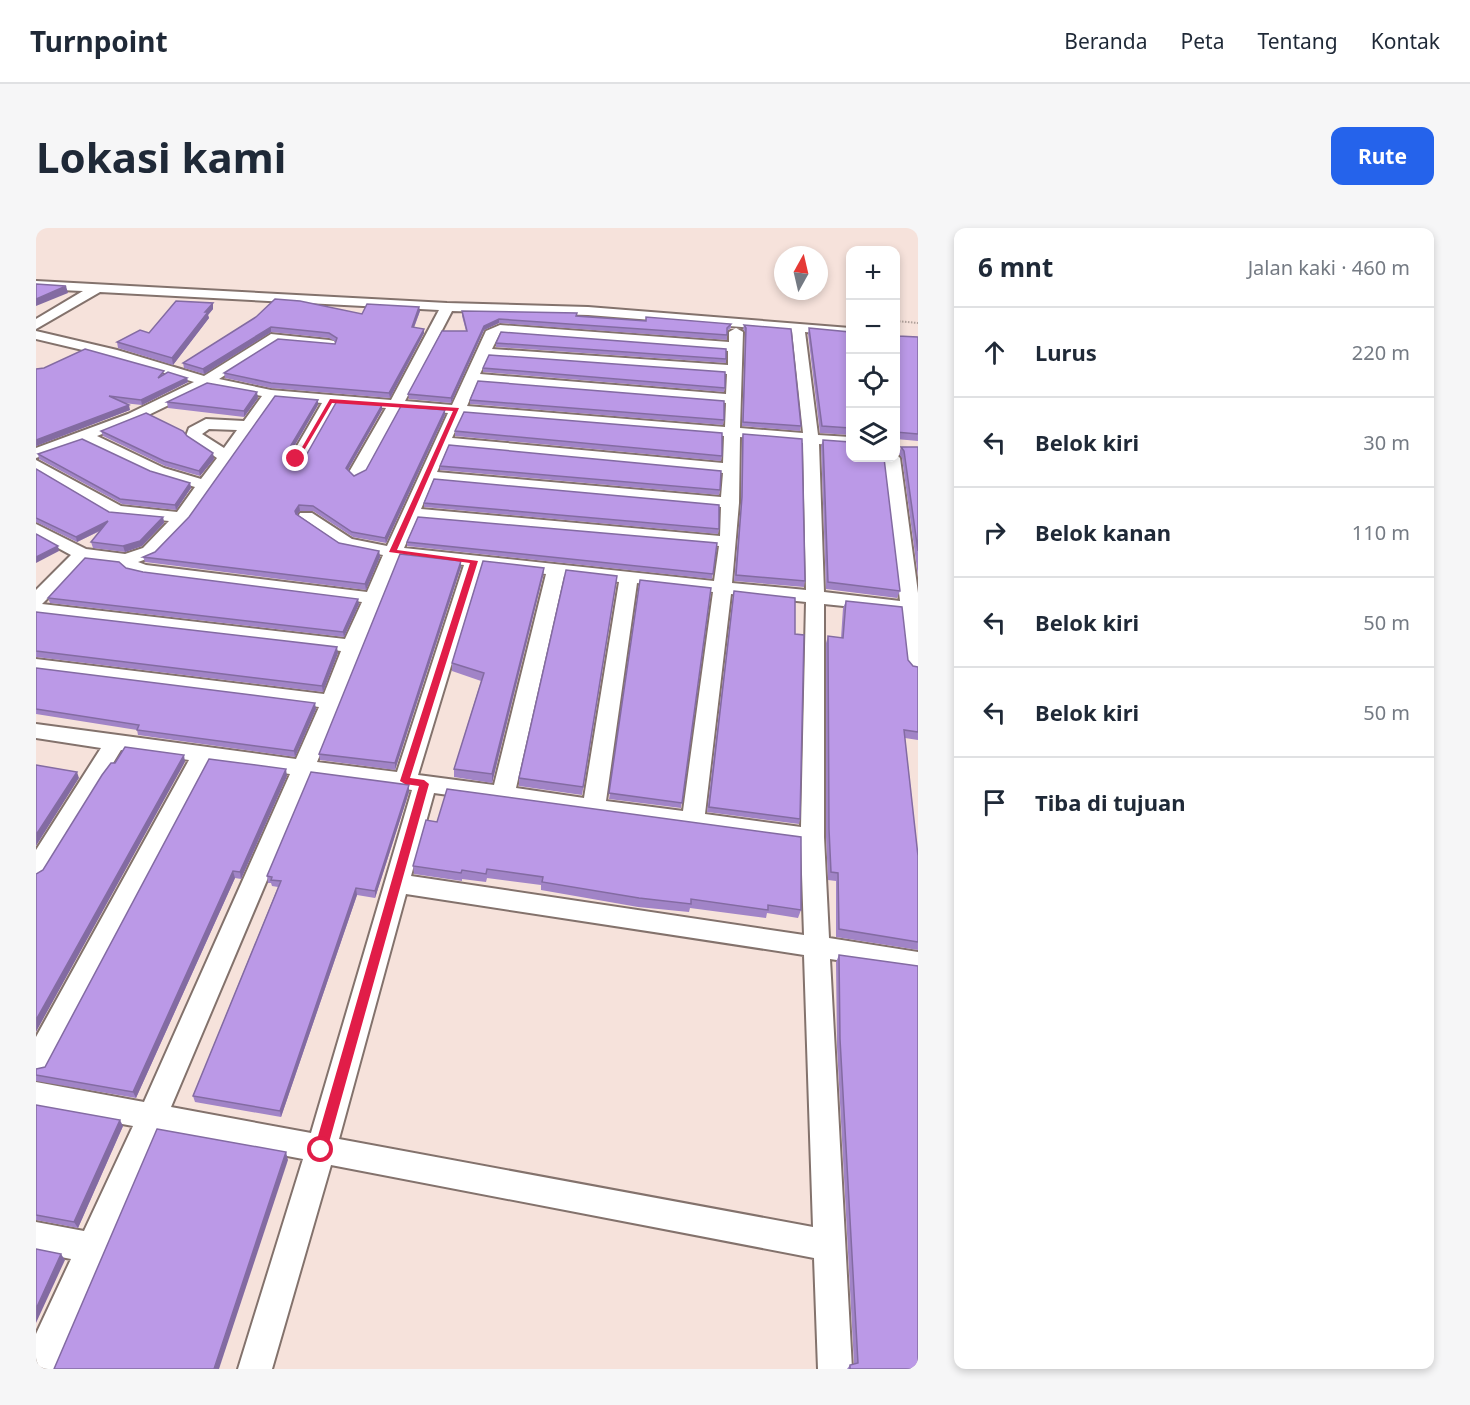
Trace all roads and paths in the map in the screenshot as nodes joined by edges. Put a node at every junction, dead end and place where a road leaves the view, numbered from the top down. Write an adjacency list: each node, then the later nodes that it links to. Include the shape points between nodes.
1 (36, 285): 2 (street)
2 (96, 289): 3 (street); 7 (street)
3 (447, 307): 5 (street, via 588,311); 20 (street)
4 (900, 321): 6 (path)
5 (736, 322): 8 (street); 12 (street)
6 (918, 323)
7 (36, 325)
8 (798, 329): 9 (street); 25 (street)
9 (846, 332)
10 (36, 334): 16 (street)
11 (329, 344): 16 (street, via 276,337)
12 (735, 347): 13 (street, via 498,329); 14 (street)
13 (482, 352): 14 (street); 15 (street)
14 (733, 370): 18 (street)
15 (471, 378): 18 (street); 21 (street)
16 (206, 381): 17 (street); 24 (street, via 133,417)
17 (271, 394): 19 (street); 22 (street)
18 (735, 399): 23 (street)
19 (330, 400): 20 (street); 31 (street)
20 (394, 405): 21 (street); 34 (street)
21 (457, 409): 23 (street); 26 (street)
22 (246, 426): 29 (street); 29 (street, via 206,424 194,430 194,436)
23 (733, 431): 25 (street); 33 (street)
24 (83, 435): 28 (street); 36 (street, via 158,471)
25 (811, 439): 27 (street); 50 (street)
26 (442, 442): 33 (street); 35 (street)
27 (846, 442)
28 (36, 453)
29 (225, 456): 36 (street)
30 (899, 462): 53 (street)
31 (295, 464)
32 (36, 465): 39 (street, via 117,511)
33 (732, 469): 37 (street)
34 (356, 474)
35 (428, 476): 37 (street); 38 (street)
36 (205, 485): 39 (street)
37 (731, 503): 42 (street)
38 (411, 513): 42 (street); 43 (street)
39 (182, 517): 45 (street, via 154,549)
40 (306, 518): 43 (street, via 347,543)
41 (36, 529): 44 (street)
42 (728, 542): 49 (street)
43 (393, 552): 46 (street); 51 (street)
44 (82, 554): 45 (street); 52 (street)
45 (126, 560): 51 (street, via 144,570)
46 (474, 561): 47 (street); 63 (street)
47 (556, 570): 48 (street); 64 (street)
48 (629, 578): 49 (street); 65 (street)
49 (724, 588): 50 (street); 66 (street)
50 (815, 596): 53 (street); 67 (street)
51 (374, 598): 55 (street)
52 (36, 600)
53 (914, 608): 57 (street)
54 (36, 609): 55 (street)
55 (352, 646): 58 (street)
56 (36, 665): 58 (street)
57 (918, 667)
58 (332, 702): 62 (street)
59 (36, 731): 60 (street)
60 (115, 743): 61 (street); 68 (street)
61 (203, 756): 62 (street); 72 (street)
62 (301, 769): 63 (street); 74 (street)
63 (415, 782): 64 (street); 69 (street)
64 (503, 794): 65 (street)
65 (594, 807): 66 (street)
66 (693, 821): 67 (street)
67 (812, 837): 70 (street)
68 (36, 870)
69 (395, 883): 70 (street); 75 (street)
70 (816, 945): 71 (street); 77 (street)
71 (918, 962)
72 (36, 1063)
73 (36, 1095): 74 (street)
74 (152, 1117): 75 (street); 78 (street)
75 (321, 1150): 77 (street); 80 (street)
76 (36, 1237): 78 (street)
77 (828, 1245): 81 (street)
78 (93, 1248): 79 (street)
79 (38, 1369)
80 (255, 1369)
81 (835, 1369)

